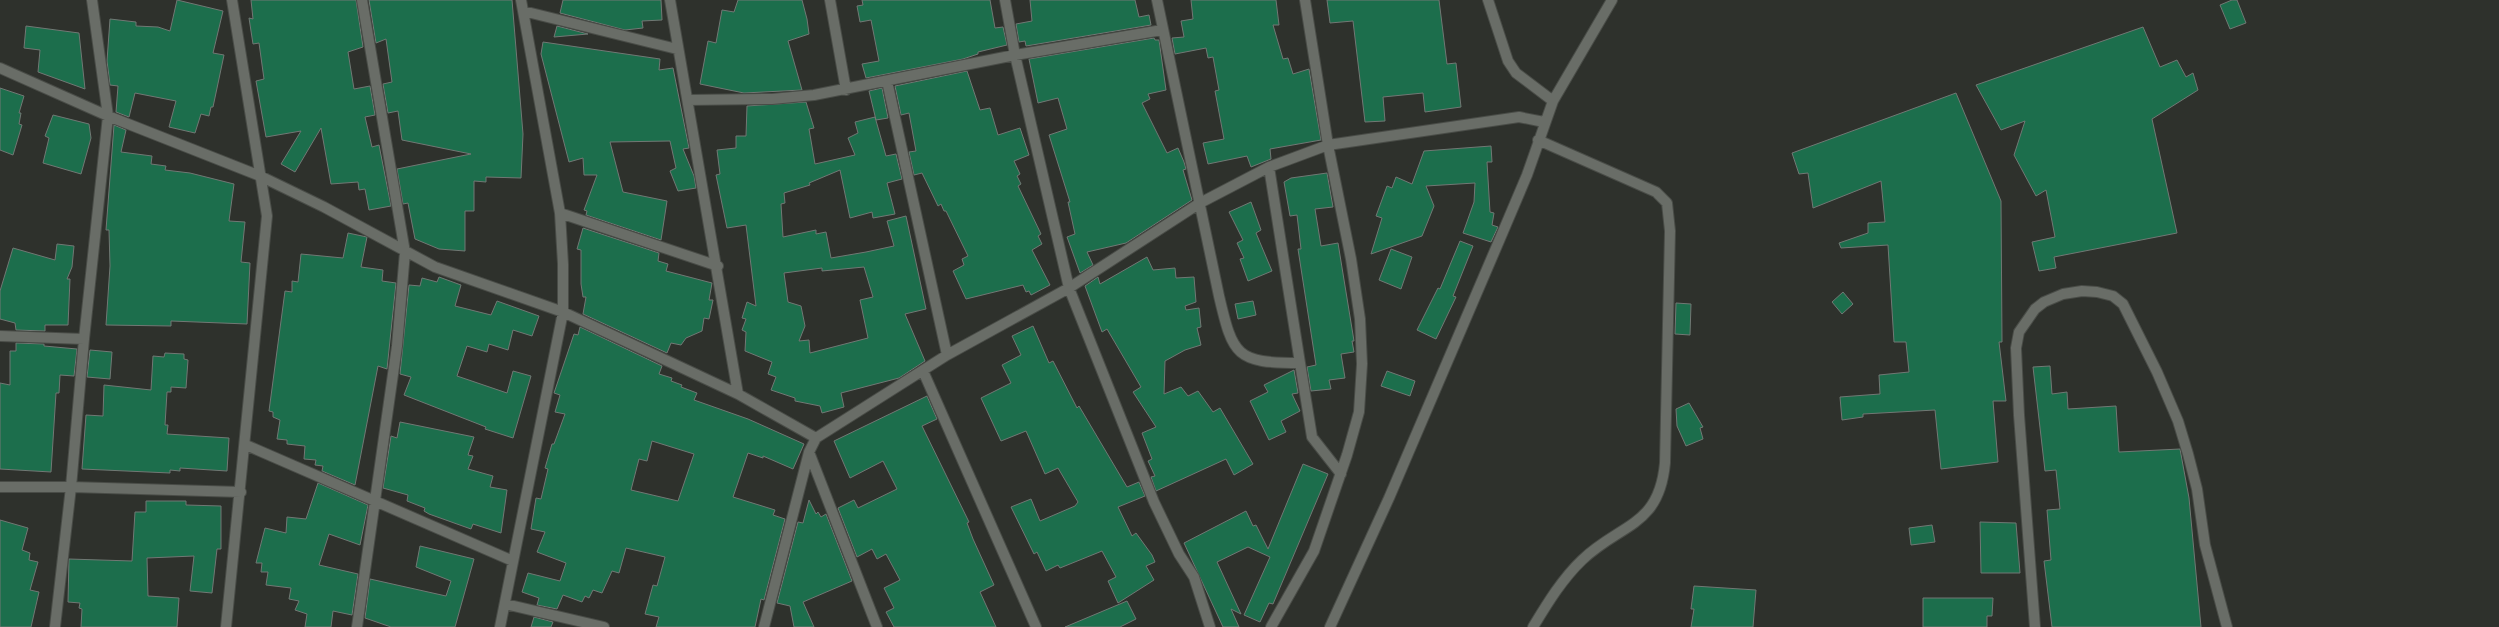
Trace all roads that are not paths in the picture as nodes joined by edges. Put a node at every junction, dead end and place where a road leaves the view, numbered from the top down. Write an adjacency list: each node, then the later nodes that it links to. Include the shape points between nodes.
1 (92, 0): 21 (street)
2 (232, 0): 26 (street)
3 (362, 0): 29 (street)
4 (521, 0): 12 (street)
5 (670, 0): 14 (street)
6 (830, 0): 18 (street)
7 (1005, 0): 15 (street)
8 (1157, 0): 13 (street)
9 (1305, 0): 24 (street)
10 (1488, 0): 20 (street, via 1508,61 1516,74)
11 (1612, 0): 20 (street)
12 (523, 11): 14 (street); 28 (street)
13 (1162, 30): 15 (street); 27 (street)
14 (678, 49): 19 (street)
15 (1015, 55): 17 (street); 31 (street)
16 (0, 68): 21 (street)
17 (887, 81): 18 (street); 35 (street)
18 (846, 90): 19 (street, via 772,99)
19 (688, 100): 30 (street)
20 (1552, 101): 22 (street)
21 (108, 116): 26 (street); 34 (street)
22 (1544, 122): 23 (street); 24 (street, via 1519,117)
23 (1538, 140): 59 (street, via 1527,175 1493,256 1389,498); 60 (street, via 1656,192 1667,203 1670,231 1665,463 1659,495 1641,519 1582,560 1563,582)
24 (1328, 145): 25 (street); 42 (street, via 1351,259 1360,319 1362,364 1359,412)
25 (1269, 167): 27 (street); 36 (street)
26 (260, 176): 29 (street, via 337,213); 40 (street, via 267,216)
27 (1200, 204): 31 (street); 36 (street, via 1232,344 1245,356 1257,361)
28 (560, 213): 30 (street); 32 (street)
29 (405, 252): 32 (street, via 435,267); 46 (street, via 397,346)
30 (718, 266): 38 (street)
31 (1070, 288): 35 (street); 57 (street, via 1154,502 1179,554 1194,577)
32 (563, 312): 38 (street); 47 (street)
33 (0, 336): 34 (street)
34 (84, 339): 44 (street)
35 (947, 356): 37 (street)
36 (1300, 363): 42 (street, via 1312,438)
37 (923, 370): 39 (street); 56 (street)
38 (738, 394): 39 (street)
39 (816, 438): 41 (street)
40 (246, 445): 45 (street); 46 (street)
41 (809, 452): 54 (street); 55 (street)
42 (1341, 474): 58 (street, via 1314,551)
43 (0, 487): 44 (street)
44 (72, 487): 45 (street); 49 (street)
45 (241, 492): 50 (street)
46 (374, 500): 47 (street); 51 (street)
47 (513, 561): 48 (street)
48 (505, 604): 52 (street); 53 (street)
49 (55, 627)
50 (226, 627)
51 (357, 627)
52 (500, 627)
53 (604, 627)
54 (764, 627)
55 (877, 627)
56 (1036, 627)
57 (1210, 627)
58 (1271, 627)
59 (1330, 627)
60 (1533, 627)
61 (2035, 627): 62 (street, via 2016,348 2019,332 2034,309 2063,294 2082,291 2113,296 2123,304 2157,372 2178,421 2188,454 2197,489 2205,545)
62 (2227, 627)

